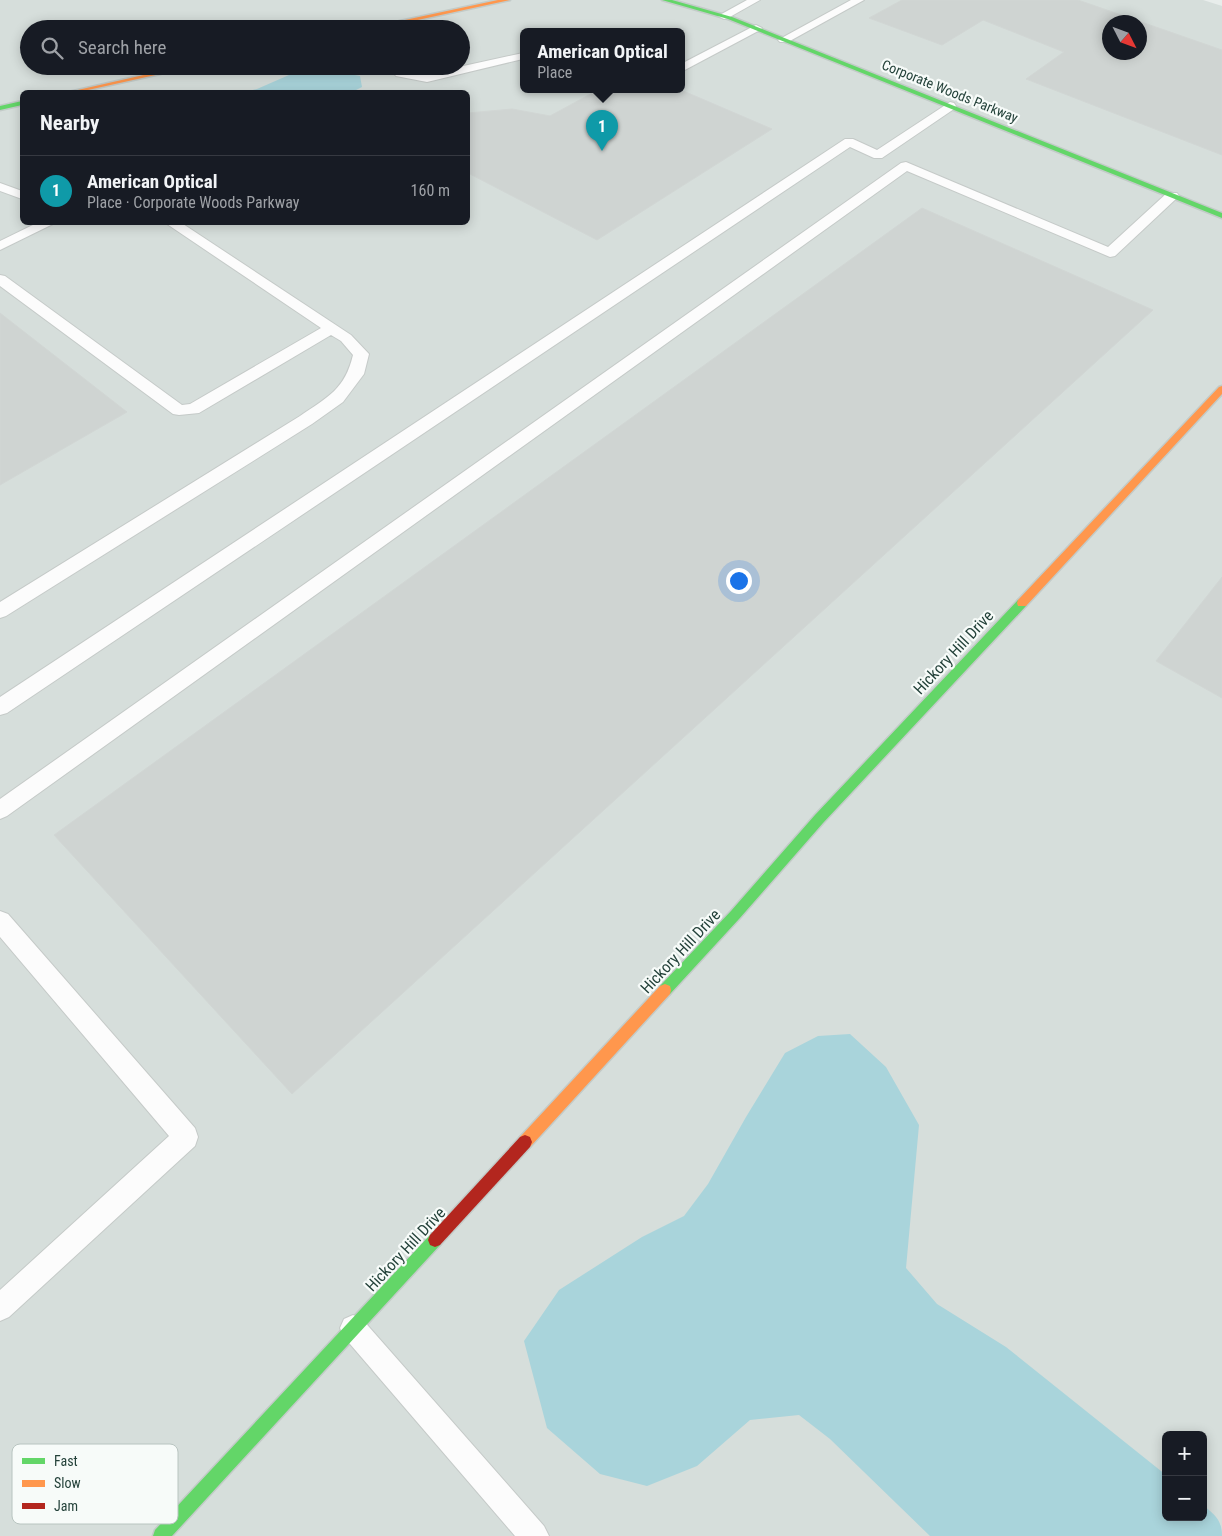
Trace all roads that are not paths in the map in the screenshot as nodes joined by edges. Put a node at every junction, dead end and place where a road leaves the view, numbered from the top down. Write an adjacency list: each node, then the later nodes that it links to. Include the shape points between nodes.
1 (506, 0): 6 (street)
2 (669, 0): 5 (street, Corporate Woods Parkway)
3 (755, 0): 5 (lane)
4 (859, 0): 8 (lane)
5 (724, 16): 7 (street, Corporate Woods Parkway)
6 (407, 20)
7 (756, 28): 8 (street, Corporate Woods Parkway); 10 (lane)
8 (784, 40): 17 (street, Corporate Woods Parkway)
9 (520, 57): 11 (lane)
10 (685, 67)
11 (470, 68)
12 (151, 75): 15 (street)
13 (407, 75): 14 (lane, via 427,78)
14 (440, 75)
15 (81, 90)
16 (20, 103): 18 (street)
17 (950, 106): 19 (lane); 23 (street, Corporate Woods Parkway)
18 (0, 108)
19 (878, 155): 20 (lane); 32 (lane, via 849,142)
20 (906, 166): 23 (lane, via 1110,253); 33 (lane)
21 (0, 187): 22 (lane)
22 (20, 194)
23 (1172, 196): 24 (street, Corporate Woods Parkway)
24 (1222, 216)
25 (45, 225): 27 (lane)
26 (175, 225): 29 (lane)
27 (0, 246)
28 (0, 279): 29 (lane, via 179,410 202,404)
29 (332, 328): 31 (lane, via 361,354 356,374 338,398)
30 (1222, 389): 36 (street, Hickory Hill Drive, via 819,819 729,922)
31 (0, 611)
32 (0, 708)
33 (0, 810)
34 (0, 921): 35 (lane, via 186,1137)
35 (0, 1308)
36 (353, 1328): 37 (street, Hickory Hill Drive); 40 (lane)
37 (178, 1519)
38 (173, 1524): 39 (street, Hickory Hill Drive)
39 (162, 1536)
40 (534, 1536)

